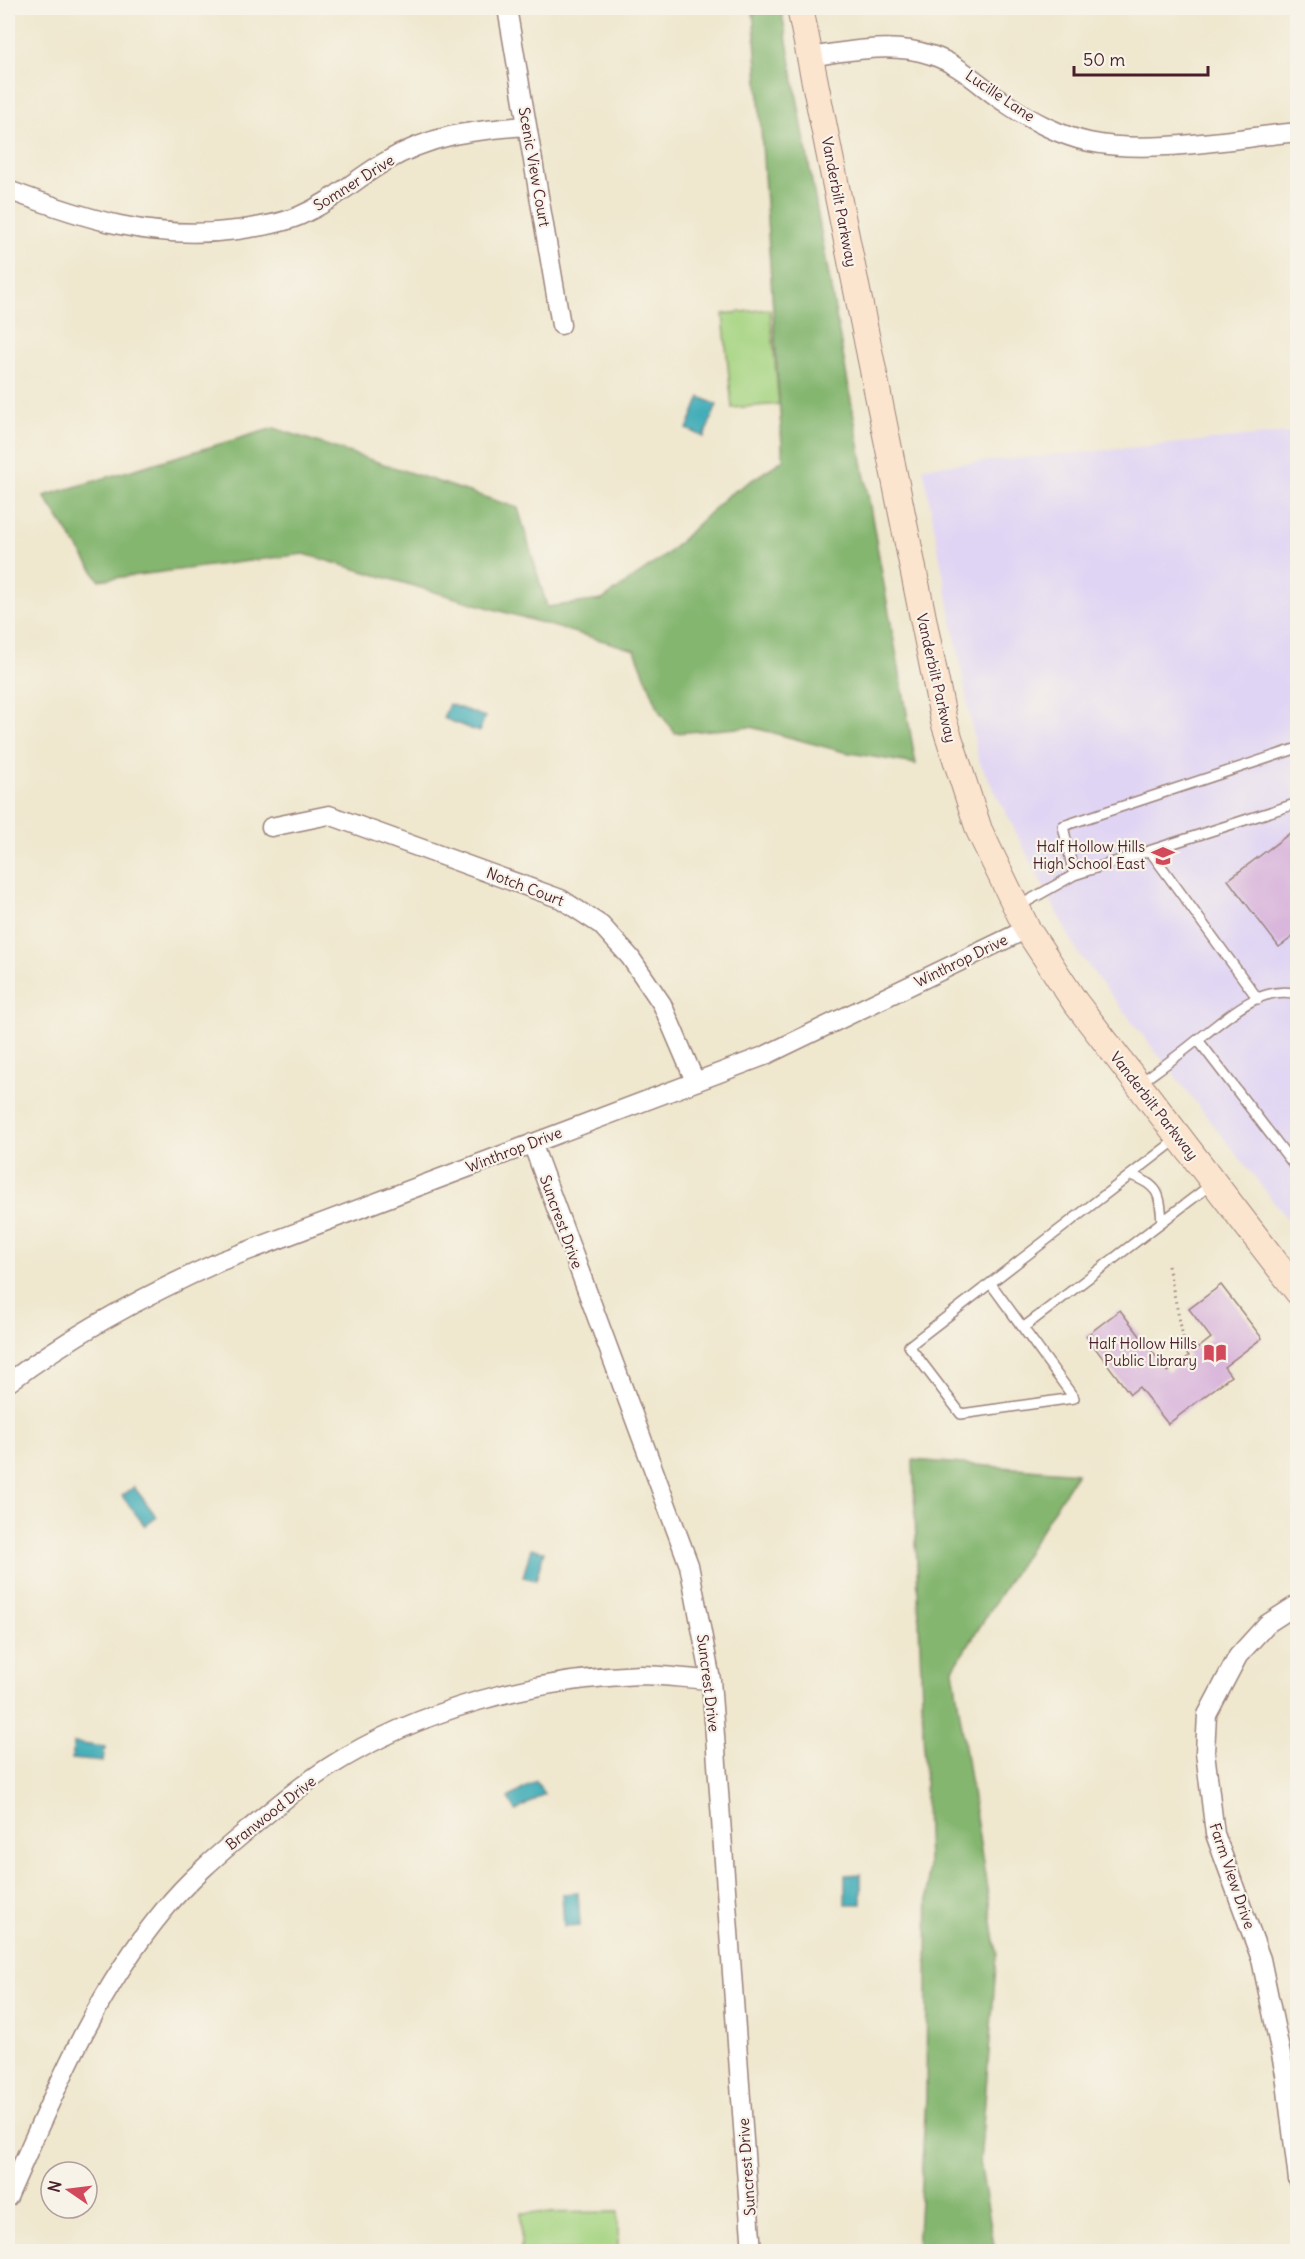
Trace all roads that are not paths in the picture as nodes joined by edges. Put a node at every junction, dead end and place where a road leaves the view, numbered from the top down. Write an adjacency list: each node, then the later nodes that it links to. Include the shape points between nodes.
1 (507, 8): 4 (street, Scenic View Court)
2 (800, 8): 3 (main road, Vanderbilt Parkway)
3 (809, 57): 5 (street, Lucille Lane, via 881,47 931,55 970,74 1036,121 1088,142 1129,147); 13 (main road, Vanderbilt Parkway, via 944,723 979,830)
4 (526, 126): 6 (street, Somner Drive, via 428,140 298,217 204,234 142,231 86,219); 7 (street, Scenic View Court)
5 (1298, 132)
6 (8, 190)
7 (561, 325)
8 (1298, 748): 12 (lane, via 1063,826)
9 (1298, 803): 11 (lane)
10 (271, 827): 17 (street, Notch Court, via 329,814 561,899 601,925 630,957 662,1004)
11 (1150, 851): 12 (lane); 15 (lane)
12 (1074, 875): 13 (lane)
13 (1022, 918): 17 (street, Winthrop Drive, via 764,1056); 18 (main road, Vanderbilt Parkway, via 1075,1002)
14 (1298, 994): 15 (lane, via 1285,991)
15 (1258, 999): 16 (lane, via 1228,1014)
16 (1198, 1040): 18 (lane); 21 (lane)
17 (695, 1081): 20 (street, Winthrop Drive)
18 (1138, 1085): 19 (main road, Vanderbilt Parkway)
19 (1179, 1138): 22 (lane); 23 (main road, Vanderbilt Parkway)
20 (532, 1143): 28 (street, Winthrop Drive, via 221,1261 160,1288 84,1330); 30 (street, Suncrest Drive, via 689,1565)
21 (1298, 1170)
22 (1131, 1175): 24 (lane, via 1156,1190); 25 (lane)
23 (1214, 1183): 24 (lane); 26 (main road, Vanderbilt Parkway)
24 (1162, 1222): 27 (lane)
25 (991, 1284): 27 (lane); 27 (lane, via 909,1347 961,1414 1074,1398)
26 (1298, 1292)
27 (1024, 1327)
28 (8, 1383)
29 (1298, 1604): 31 (street, Farm View Drive, via 1267,1624 1238,1656 1207,1715 1205,1752 1215,1834 1262,1959 1285,2074)
30 (711, 1680): 32 (street, Branwood Drive, via 642,1675 568,1682 502,1695 435,1715 379,1740 329,1767 282,1801 217,1855 164,1909 117,1975 84,2032); 33 (street, Suncrest Drive)
31 (1298, 2180)
32 (8, 2197)
33 (752, 2252)

